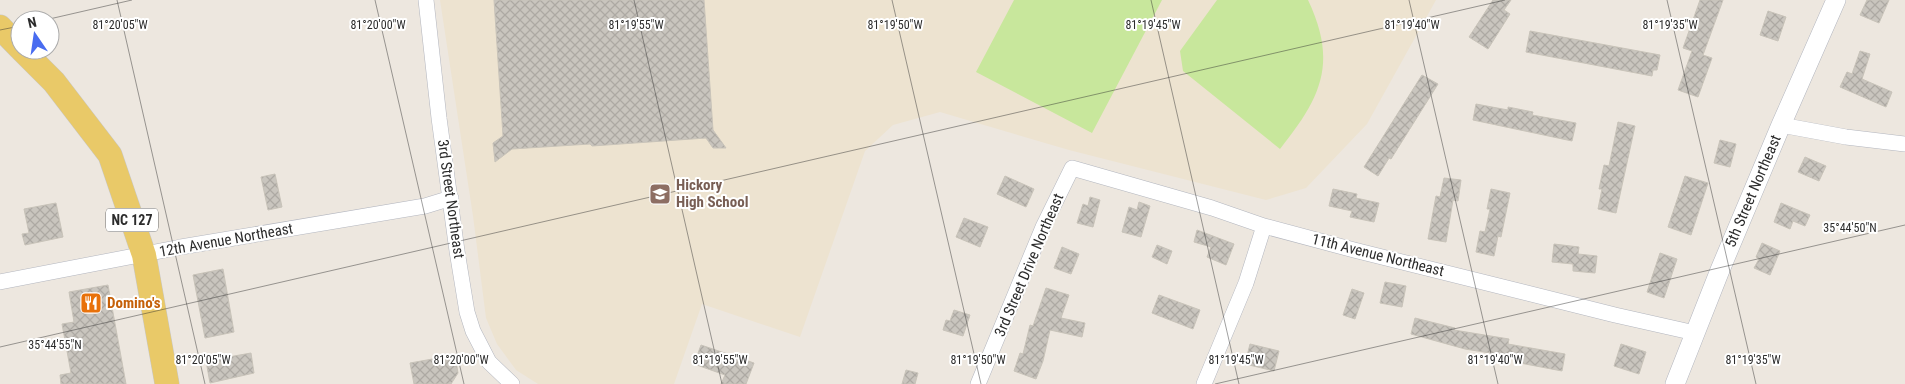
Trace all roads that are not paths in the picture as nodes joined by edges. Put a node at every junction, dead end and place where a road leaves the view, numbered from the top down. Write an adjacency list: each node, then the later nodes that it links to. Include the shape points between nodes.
1 (426, 0): 9 (street, 3rd Street Northeast)
2 (1836, 0): 6 (street, 5th Street Northeast)
3 (0, 27): 4 (main road, NC 127)
4 (10, 37)
5 (32, 60): 11 (main road, NC 127, via 54,82 110,155)
6 (1781, 125): 7 (street); 13 (street, 5th Street Northeast)
7 (1905, 144)
8 (1069, 174): 10 (street, 11th Avenue Northeast, via 1072,168); 14 (street, 3rd Street Drive Northeast, via 1043,227)
9 (451, 198): 11 (street, 12th Avenue Northeast, via 425,206); 16 (street, 3rd Street Northeast, via 458,260 473,332 493,367)
10 (1264, 226): 13 (street, 11th Avenue Northeast, via 1615,315); 17 (street, via 1246,283)
11 (144, 255): 12 (street, 12th Avenue Northeast); 15 (main road, NC 127)
12 (0, 282)
13 (1695, 332): 18 (street, 5th Street Northeast)
14 (981, 383)
15 (167, 384)
16 (512, 384)
17 (1204, 384)
18 (1675, 384)

